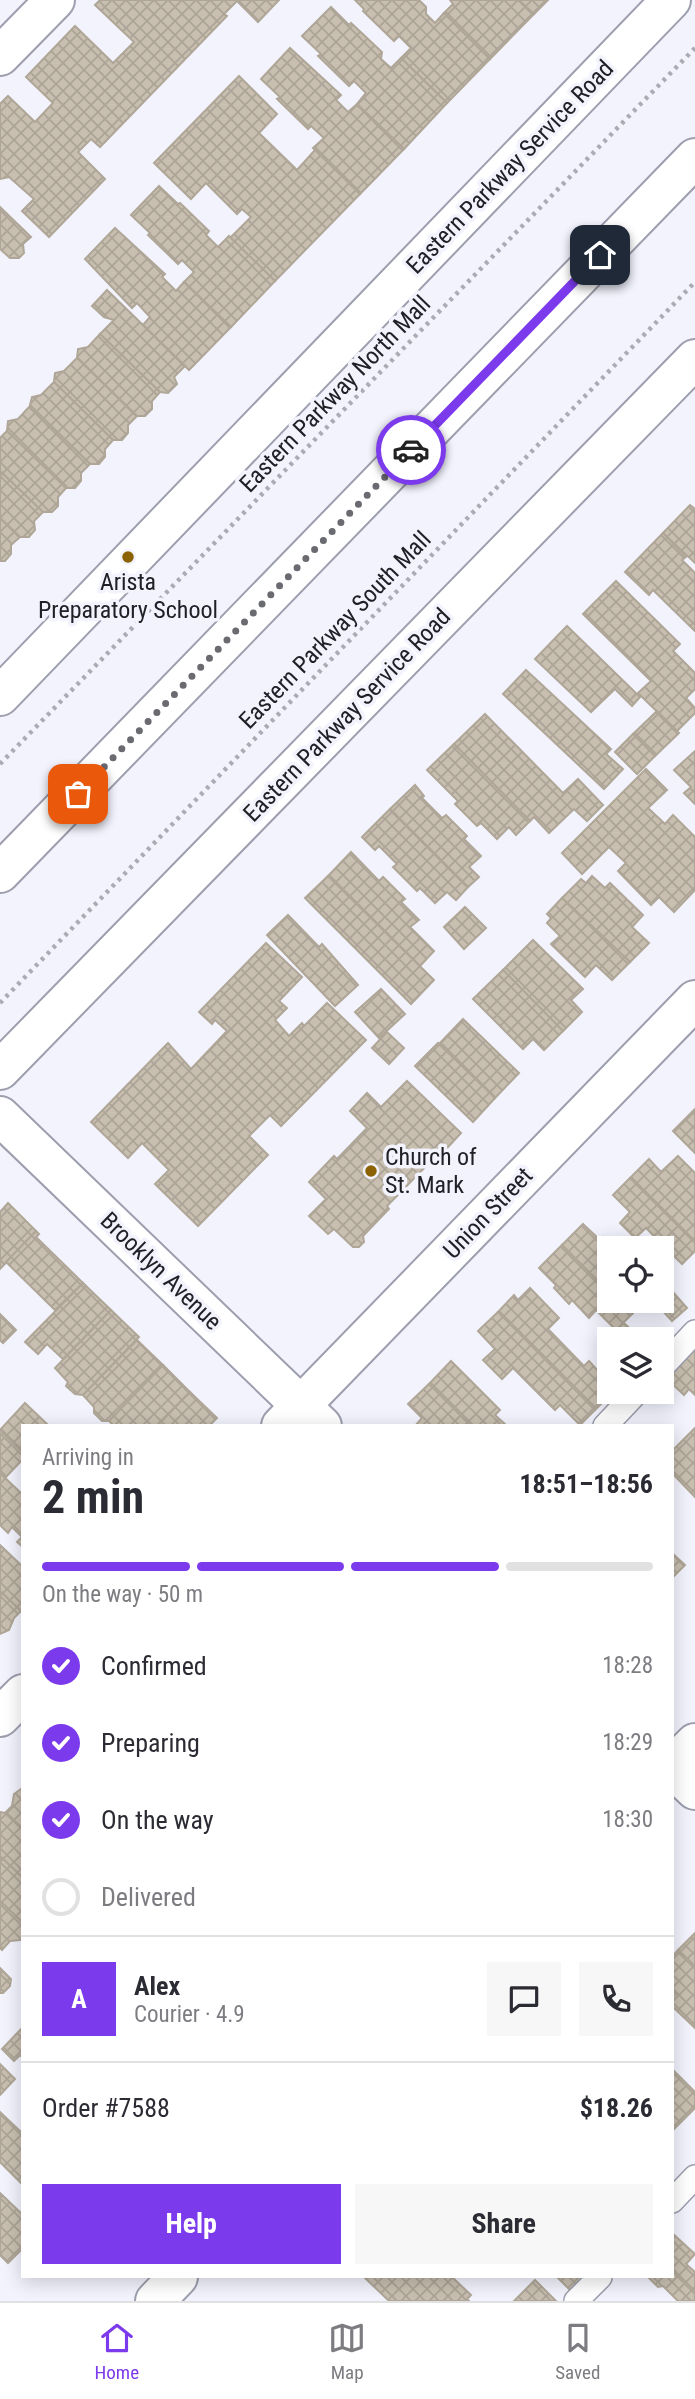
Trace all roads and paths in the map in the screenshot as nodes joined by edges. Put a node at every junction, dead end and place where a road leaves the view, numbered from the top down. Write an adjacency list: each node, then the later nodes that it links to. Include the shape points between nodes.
1 (55, 0): 4 (street)
2 (671, 0): 8 (street, Eastern Parkway Service Road)
3 (695, 48): 9 (path, Eastern Parkway North Mall)
4 (0, 56)
5 (695, 158): 10 (street)
6 (695, 282): 12 (path, Eastern Parkway South Mall)
7 (695, 359): 13 (street, Eastern Parkway Service Road)
8 (0, 696)
9 (0, 764)
10 (0, 873)
11 (695, 1000): 18 (street, Union Street)
12 (0, 1003)
13 (0, 1070)
14 (0, 1116): 18 (street, Brooklyn Avenue)
15 (695, 1332): 16 (lane)
16 (674, 1354)
17 (626, 1404): 19 (lane)
18 (301, 1419)
19 (607, 1424)
20 (21, 1696): 21 (street)
21 (0, 1717)
22 (695, 1743): 23 (street)
23 (674, 1765)
24 (674, 1769): 25 (street)
25 (695, 1790)
26 (695, 2177): 27 (lane)
27 (674, 2199)
28 (177, 2278): 30 (street)
29 (599, 2278): 31 (lane)
30 (155, 2301)
31 (576, 2301)

